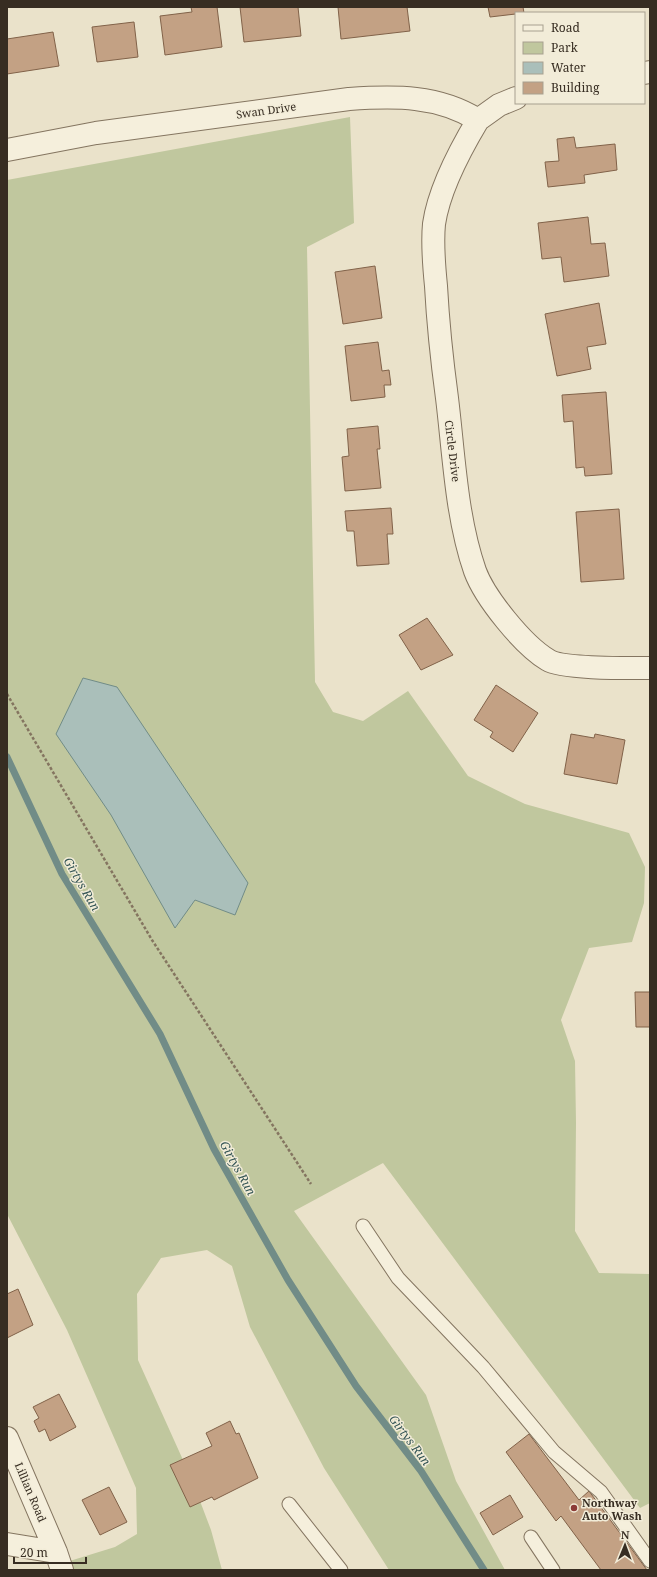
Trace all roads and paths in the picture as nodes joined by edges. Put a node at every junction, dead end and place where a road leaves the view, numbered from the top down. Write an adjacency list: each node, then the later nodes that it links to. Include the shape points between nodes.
1 (515, 98): 2 (street, via 499,105)
2 (478, 120): 3 (street, Swan Drive, via 462,110 440,102 381,97 349,99 96,133); 4 (street, Circle Drive, via 463,146 440,199 434,224 433,247 440,341 459,497 466,539 476,572 494,604 515,632 550,662 564,665)
3 (7, 150)
4 (650, 668)
5 (7, 694): 6 (path, via 152,940)
6 (310, 1184)
7 (363, 1226): 12 (lane, via 398,1278 483,1367 554,1452 601,1492)
8 (7, 1438): 13 (street, Lillian Road)
9 (289, 1504): 14 (lane)
10 (530, 1537): 15 (lane)
11 (7, 1544): 13 (street)
12 (648, 1556)
13 (59, 1561)
14 (341, 1570)
15 (553, 1570)

